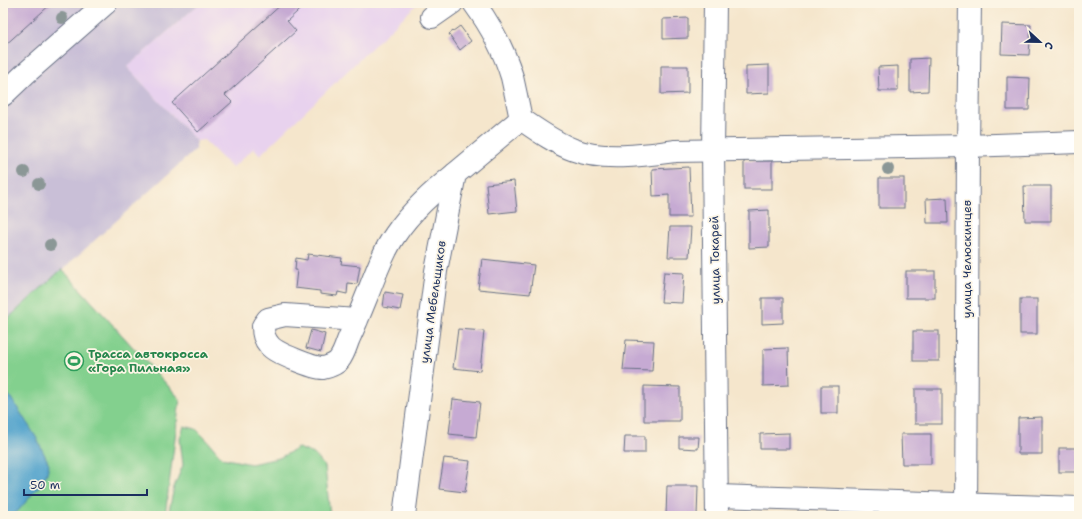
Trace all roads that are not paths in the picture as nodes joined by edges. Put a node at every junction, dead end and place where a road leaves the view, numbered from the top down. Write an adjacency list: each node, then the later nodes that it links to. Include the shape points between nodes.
1 (106, 3): 7 (street)
2 (452, 3): 6 (street)
3 (474, 3): 8 (street, via 491,28 501,49 511,76)
4 (715, 3): 11 (street, улица Токарей)
5 (970, 3): 10 (street, улица Челюскинцев)
6 (432, 17)
7 (3, 95)
8 (521, 119): 11 (street, via 557,142 588,155 630,156); 12 (street)
9 (1079, 142): 10 (street)
10 (968, 146): 11 (street); 16 (street, улица Челюскинцев)
11 (713, 150): 14 (street, улица Токарей)
12 (454, 174): 13 (street, via 430,195 395,235 381,260); 17 (street, улица Мебельщиков, via 436,271)
13 (357, 320)
14 (717, 506): 16 (street)
15 (1079, 508): 16 (street)
16 (966, 510)
17 (404, 516)

